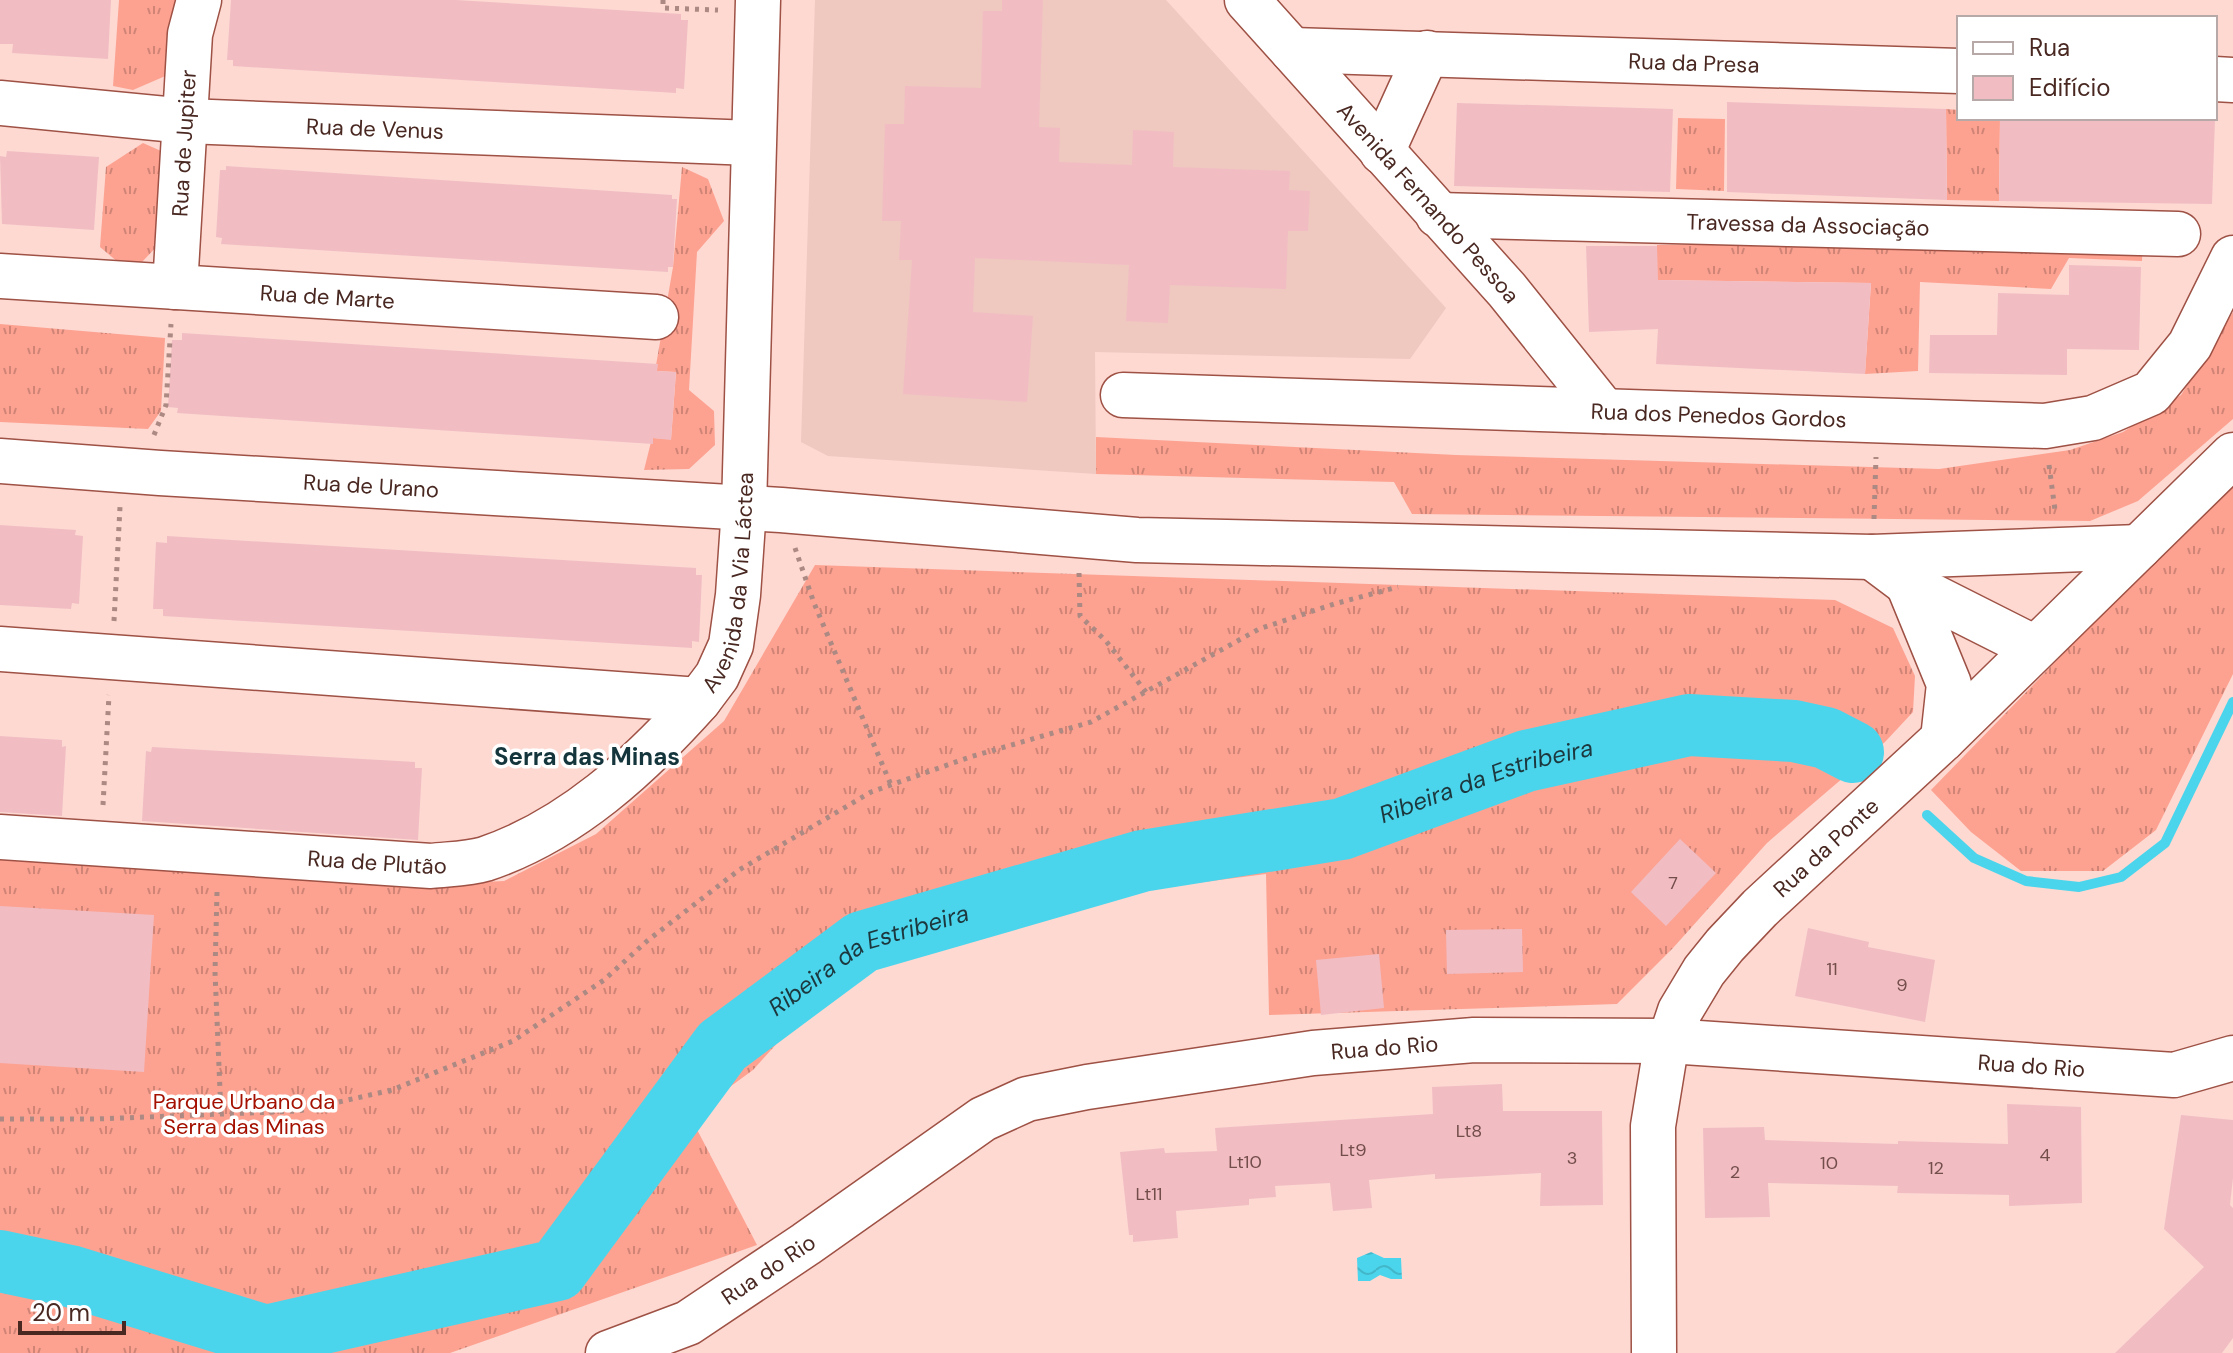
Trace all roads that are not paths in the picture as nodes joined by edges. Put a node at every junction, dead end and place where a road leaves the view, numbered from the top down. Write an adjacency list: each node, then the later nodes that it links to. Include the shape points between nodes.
1 (199, 0): 8 (street, Rua de Jupiter, via 190,34)
2 (1247, 0): 4 (street, Avenida Fernando Pessoa)
3 (758, 6): 9 (street, Avenida da Via Láctea)
4 (1292, 50): 5 (street, Rua da Presa); 10 (street, Avenida Fernando Pessoa)
5 (1427, 53): 6 (street, Rua da Presa); 10 (street)
6 (1957, 71)
7 (0, 103): 8 (street, Rua de Venus)
8 (186, 121): 9 (street, Rua de Venus); 15 (street, Rua de Jupiter)
9 (752, 143): 21 (street, Avenida da Via Láctea)
10 (1382, 152): 11 (street, Avenida Fernando Pessoa)
11 (1438, 215): 12 (street, Travessa da Associação); 18 (street, Avenida Fernando Pessoa, via 1507,290)
12 (2178, 234)
13 (2233, 258): 18 (street, Rua dos Penedos Gordos, via 2190,345 2151,393 2093,418 2045,426 1974,425)
14 (0, 276): 15 (street, Rua de Marte)
15 (175, 287): 16 (street, Rua de Marte)
16 (656, 317)
17 (1123, 395): 18 (street, Rua dos Penedos Gordos)
18 (1604, 411)
19 (2233, 455): 22 (street, Rua da Ponte)
20 (0, 461): 21 (street, Rua de Urano)
21 (763, 509): 23 (street, Rua de Urano, via 1137,540); 27 (street, Avenida da Via Láctea, via 731,645)
22 (2139, 547): 23 (street, Rua de Urano); 25 (street, Rua da Ponte)
23 (1872, 557): 24 (street)
24 (1908, 584): 25 (street); 28 (street, via 1949,684)
25 (2035, 648): 28 (street, Rua da Ponte)
26 (0, 649): 27 (street, Avenida da Via Láctea)
27 (699, 700): 29 (street, Rua de Plutão, via 620,781 540,834 483,859 431,866)
28 (1943, 739): 30 (street, Rua da Ponte, via 1725,945 1680,1011)
29 (0, 837)
30 (1669, 1041): 31 (street, Rua do Rio, via 2174,1075); 32 (street, Rua do Rio, via 1474,1040 1313,1053 1027,1099 983,1119 688,1323); 33 (street, Rua da Ponte, via 1653,1126)
31 (2233, 1058)
32 (608, 1353)
33 (1654, 1353)

